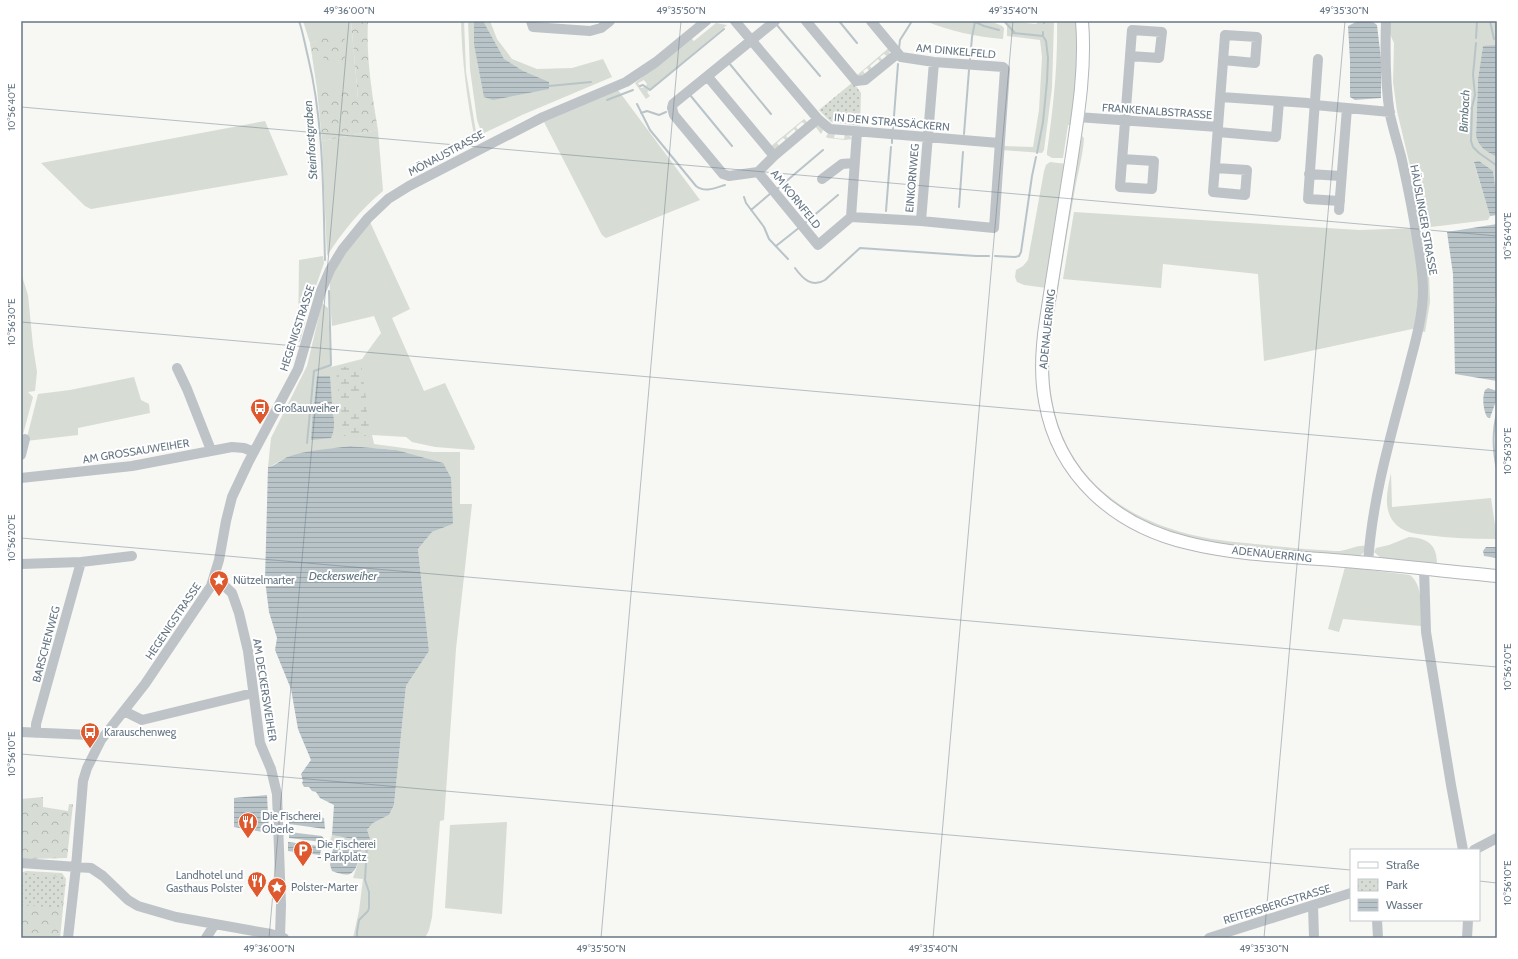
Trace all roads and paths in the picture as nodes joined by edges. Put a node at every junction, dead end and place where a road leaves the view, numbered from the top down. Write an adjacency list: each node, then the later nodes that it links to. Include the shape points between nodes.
1 (531, 21): 2 (street, via 533,27 590,31 601,28)
2 (610, 21)
3 (706, 21): 39 (street, MÖNAUSTRASSE, via 631,79 502,137 388,199 353,235)
4 (736, 21): 10 (street, IN DEN STRASSÄCKERN)
5 (775, 21): 10 (street)
6 (806, 21): 11 (street, via 856,81 865,80)
7 (871, 21): 11 (street)
8 (1082, 21): 22 (main road, ADENAUERRING, via 1082,68)
9 (1386, 21): 21 (street, HÄUSLINGER STRASSE, via 1387,95)
10 (751, 40): 16 (street, AM KORNFELD); 23 (street, IN DEN STRASSÄCKERN)
11 (897, 54): 15 (street, AM DINKELFELD, via 905,58)
12 (1130, 56): 24 (street)
13 (1318, 59): 19 (street)
14 (1223, 60): 17 (street)
15 (934, 62): 27 (street, EINKORNWEG); 28 (street, AM DINKELFELD, via 1005,69)
16 (708, 77): 29 (street); 33 (street, AM KORNFELD, via 673,104 674,115 726,176)
17 (1221, 97): 18 (street, FRANKENALBSTRASSE); 25 (street, FRANKENALBSTRASSE)
18 (1279, 100): 19 (street, FRANKENALBSTRASSE, via 1308,102); 25 (street, FRANKENALBSTRASSE, via 1276,137)
19 (1315, 105): 20 (street, FRANKENALBSTRASSE); 34 (street)
20 (1347, 108): 21 (street, FRANKENALBSTRASSE); 35 (street)
21 (1390, 112): 48 (street, HÄUSLINGER STRASSE, via 1414,219 1423,290 1417,333 1374,508)
22 (1077, 117): 24 (street, FRANKENALBSTRASSE); 48 (main road, ADENAUERRING, via 1042,358 1045,400 1050,424 1073,470 1091,492 1112,510 1135,524 1172,539 1219,549 1276,556)
23 (818, 119): 26 (street, IN DEN STRASSÄCKERN, via 830,129); 29 (street)
24 (1125, 121): 25 (street, FRANKENALBSTRASSE); 30 (street)
25 (1218, 130): 32 (street)
26 (857, 132): 27 (street, IN DEN STRASSÄCKERN); 31 (street)
27 (928, 138): 28 (street, IN DEN STRASSÄCKERN); 38 (street, EINKORNWEG)
28 (999, 144): 38 (street, via 994,228)
29 (774, 156): 33 (street)
30 (1122, 159)
31 (854, 163): 36 (street, via 842,164); 37 (street)
32 (1215, 168)
33 (758, 172): 37 (street, AM KORNFELD, via 818,244)
34 (1309, 174): 35 (street); 35 (street, via 1308,199 1339,206)
35 (1341, 176)
36 (822, 179)
37 (851, 217): 38 (street)
38 (921, 221)
39 (330, 270): 43 (street, HEGENIGSTRASSE, via 321,291 298,369)
40 (177, 368): 42 (street)
41 (25, 439): 44 (street)
42 (211, 450): 43 (street, AM GROSSAUWEIHER, via 236,447); 45 (street, AM GROSSAUWEIHER, via 132,466)
43 (254, 452): 51 (street, HEGENIGSTRASSE, via 228,509)
44 (21, 455)
45 (21, 478)
46 (132, 556): 47 (street)
47 (81, 562): 49 (street); 56 (street, BARSCHENWEG, via 36,724)
48 (1368, 563): 50 (main road, ADENAUERRING)
49 (21, 564)
50 (1424, 569): 52 (main road, ADENAUERRING); 59 (street, via 1426,632)
51 (214, 576): 53 (street, AM DECKERSWEIHER, via 232,593 237,606 248,652); 54 (street, HEGENIGSTRASSE, via 207,592 173,644)
52 (1497, 576)
53 (253, 693): 54 (street, via 142,720); 68 (street, AM DECKERSWEIHER, via 260,743 277,794)
54 (124, 711): 57 (street, HEGENIGSTRASSE)
55 (21, 732): 56 (street)
56 (36, 733): 57 (street, via 91,735)
57 (102, 740): 62 (street, HEGENIGSTRASSE, via 93,754 83,781)
58 (1497, 838): 60 (street)
59 (1463, 849)
60 (1476, 849)
61 (21, 863): 62 (street)
62 (76, 867): 67 (street, via 95,870 138,906); 69 (street, HEGENIGSTRASSE)
63 (1350, 893): 64 (street, REITERSBERGSTRASSE)
64 (1313, 905): 71 (street, REITERSBERGSTRASSE); 72 (street)
65 (1377, 921): 73 (street)
66 (1468, 921): 74 (street)
67 (214, 924): 68 (street); 70 (street)
68 (282, 937)
69 (68, 938)
70 (206, 938)
71 (1209, 938)
72 (1314, 938)
73 (1378, 938)
74 (1467, 938)

